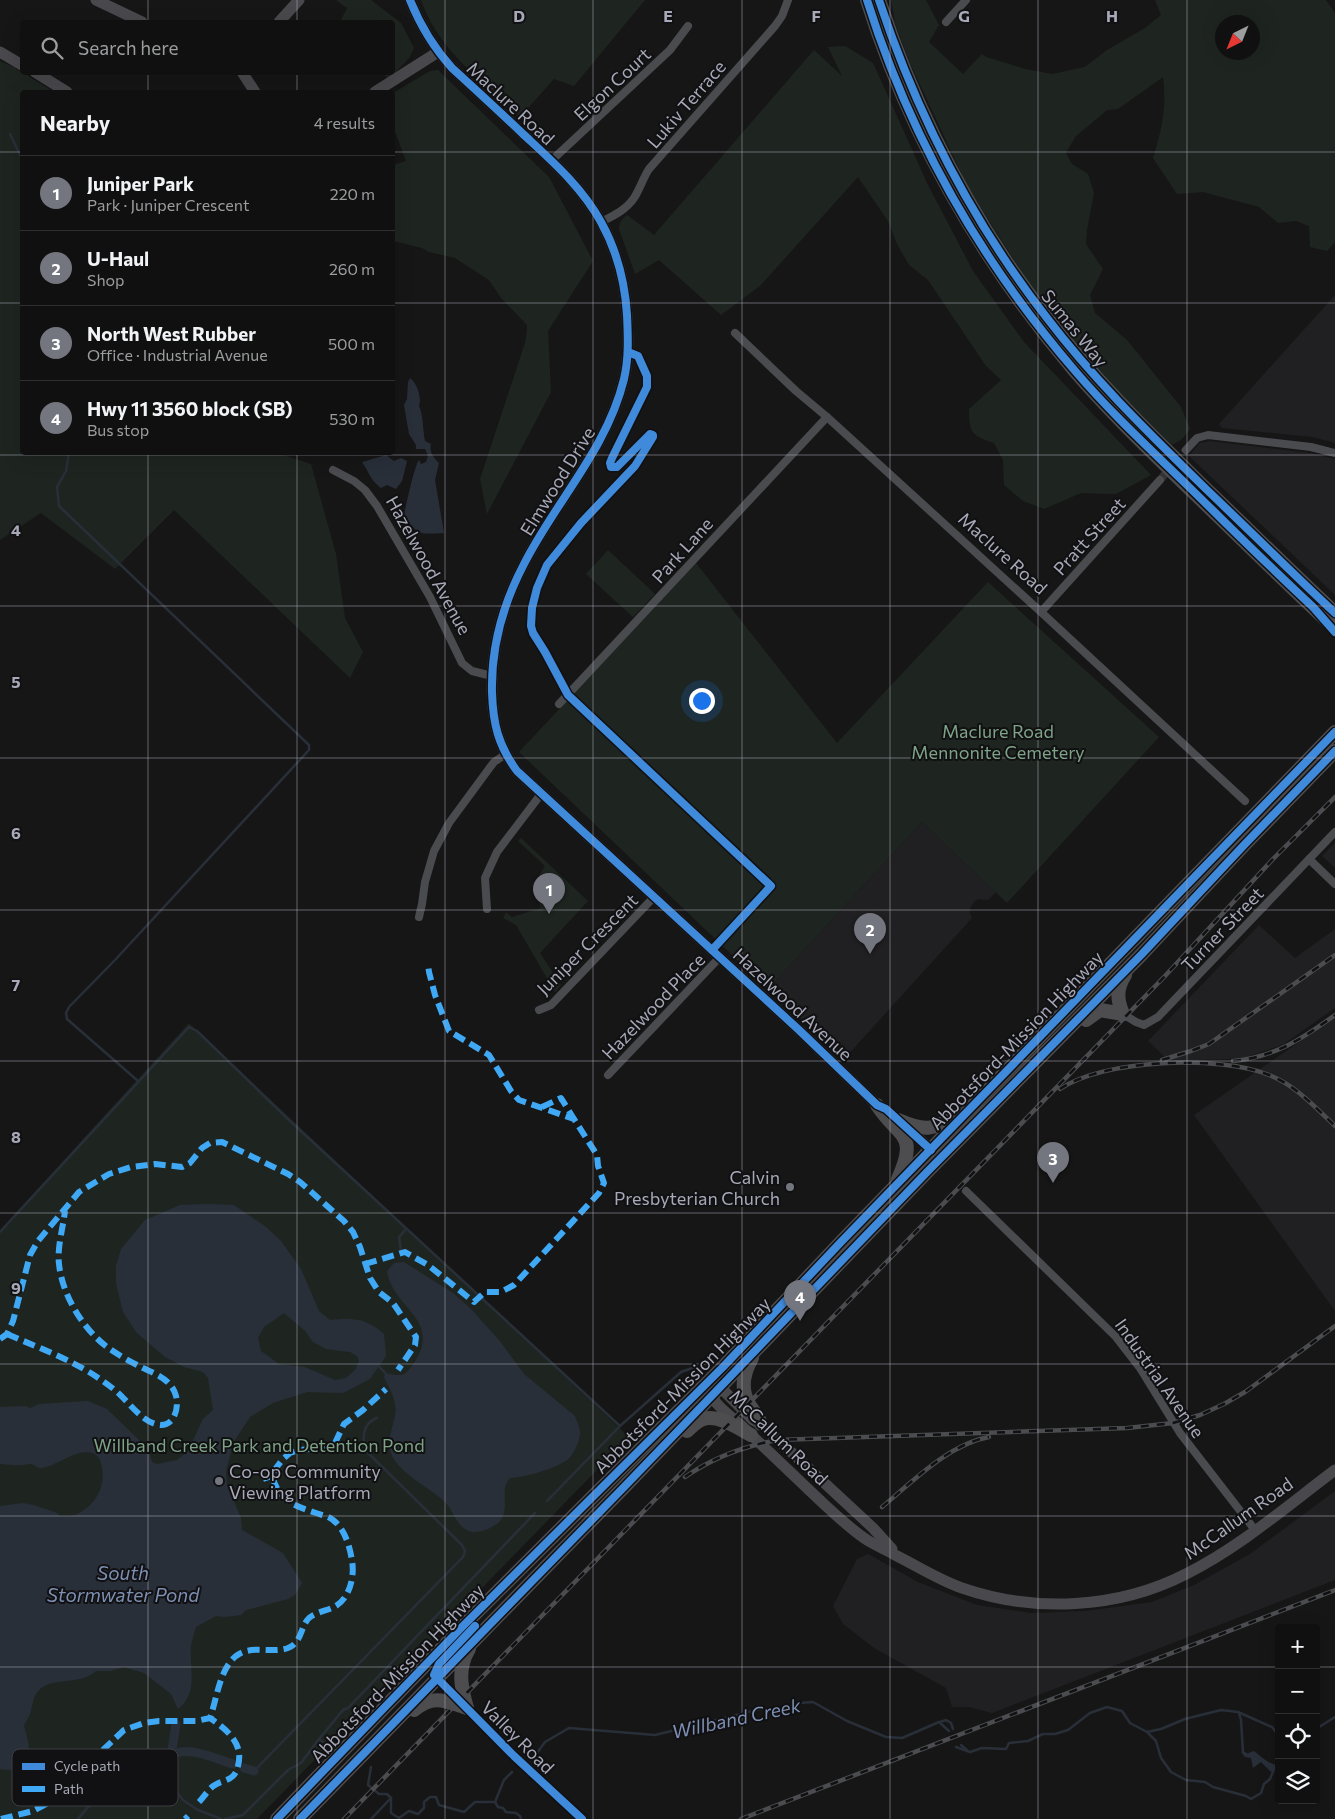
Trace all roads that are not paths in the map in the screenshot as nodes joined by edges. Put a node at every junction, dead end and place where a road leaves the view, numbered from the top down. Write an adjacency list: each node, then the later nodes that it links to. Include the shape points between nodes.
1 (96, 0): 9 (street)
2 (299, 0): 10 (street)
3 (410, 0): 15 (street, Maclure Road)
4 (788, 0): 23 (street, Lukiv Terrace, via 775,26 644,176 628,206)
5 (862, 0): 13 (highway)
6 (867, 0): 13 (highway, Sumas Way)
7 (878, 0): 30 (highway, Sumas Way, via 912,91 942,154 1026,291 1104,388)
8 (966, 0): 11 (street)
9 (138, 20)
10 (281, 20)
11 (946, 22)
12 (688, 26): 22 (street, Elgon Court, via 670,50)
13 (880, 40): 30 (highway, Sumas Way, via 913,120 952,195 994,264 1033,318 1117,417)
14 (0, 52): 16 (street)
15 (438, 52): 21 (street); 22 (street, Maclure Road)
16 (20, 64)
17 (40, 75): 19 (street)
18 (244, 75): 20 (street)
19 (64, 90)
20 (254, 90)
21 (378, 90)
22 (552, 160): 23 (street, Maclure Road, via 571,180)
23 (601, 222): 35 (street, Elmwood Drive, via 624,287 628,346 624,380 607,428 524,563 507,600 498,626)
24 (734, 333): 25 (street, Maclure Road)
25 (827, 417): 31 (street, Maclure Road); 36 (street, Park Lane)
26 (1186, 450): 27 (street, via 1197,438 1208,434)
27 (1335, 453)
28 (333, 470): 35 (street, Hazelwood Avenue, via 354,481 377,506 430,597 462,663 472,671)
29 (1160, 480): 31 (street, Pratt Street)
30 (1316, 603): 32 (highway); 33 (highway, Sumas Way); 34 (highway)
31 (1041, 612): 41 (street, Maclure Road)
32 (1335, 612)
33 (1335, 628)
34 (1335, 632)
35 (492, 676): 39 (street, Elmwood Drive, via 493,716)
36 (559, 704)
37 (1335, 732): 54 (highway, Abbotsford-Mission Highway)
38 (1335, 751): 48 (highway, Abbotsford-Mission Highway)
39 (506, 754): 40 (street, Hazelwood Avenue, via 517,771); 47 (street, via 494,762 449,823 434,851)
40 (542, 794): 45 (street, Hazelwood Avenue); 46 (street, via 497,852 485,878)
41 (1245, 801)
42 (1335, 832): 43 (street, Turner Street)
43 (1309, 859): 44 (street); 51 (street, Turner Street, via 1158,1017 1144,1025)
44 (1335, 884)
45 (654, 897): 49 (street, Hazelwood Avenue); 50 (street, Juniper Crescent, via 551,1005)
46 (487, 909)
47 (419, 917)
48 (1142, 954): 51 (highway, via 1119,986 1117,996); 54 (highway, Abbotsford-Mission Highway)
49 (720, 958): 52 (street, Hazelwood Place); 53 (street, Hazelwood Avenue)
50 (539, 1010)
51 (1123, 1014): 54 (highway, via 1100,1010 1094,1013 994,1111)
52 (608, 1075)
53 (877, 1104): 55 (street, Hazelwood Avenue); 58 (highway, via 906,1141 908,1152)
54 (976, 1112): 55 (highway, via 930,1129); 56 (highway, Abbotsford-Mission Highway); 57 (highway, Abbotsford-Mission Highway)
55 (898, 1120): 56 (street, Hazelwood Avenue)
56 (931, 1150): 57 (highway, via 932,1162); 58 (highway, Abbotsford-Mission Highway)
57 (928, 1171): 60 (highway, Abbotsford-Mission Highway)
58 (894, 1188): 61 (highway, Abbotsford-Mission Highway)
59 (966, 1191): 67 (street, Industrial Avenue, via 1120,1342 1180,1433)
60 (759, 1347): 61 (highway, Abbotsford-Mission Highway); 62 (highway, via 748,1365 743,1387)
61 (712, 1389): 62 (street, McCallum Road); 63 (street, McCallum Road); 65 (highway, Abbotsford-Mission Highway); 66 (highway, Abbotsford-Mission Highway)
62 (761, 1424): 68 (street, McCallum Road)
63 (751, 1435): 66 (highway, via 730,1423 700,1419); 68 (street, McCallum Road, via 832,1512 865,1539)
64 (1335, 1470): 67 (street, McCallum Road)
65 (576, 1515): 70 (highway, via 552,1547 439,1664); 73 (highway, Abbotsford-Mission Highway, via 469,1620)
66 (584, 1528): 69 (highway, Abbotsford-Mission Highway)
67 (1255, 1530): 68 (street, McCallum Road, via 1185,1575 1125,1596 1092,1602 1059,1604 994,1597 931,1575)
68 (898, 1556)
69 (480, 1633): 70 (highway, Abbotsford-Mission Highway); 71 (highway, via 461,1670)
70 (436, 1676): 71 (street, Valley Road); 72 (highway, Abbotsford-Mission Highway); 74 (highway, via 423,1680)
71 (467, 1708): 72 (highway, via 440,1700 424,1703); 76 (street, Valley Road)
72 (353, 1766): 75 (highway, Abbotsford-Mission Highway)
73 (277, 1819)
74 (288, 1819)
75 (300, 1819)
76 (582, 1819)

